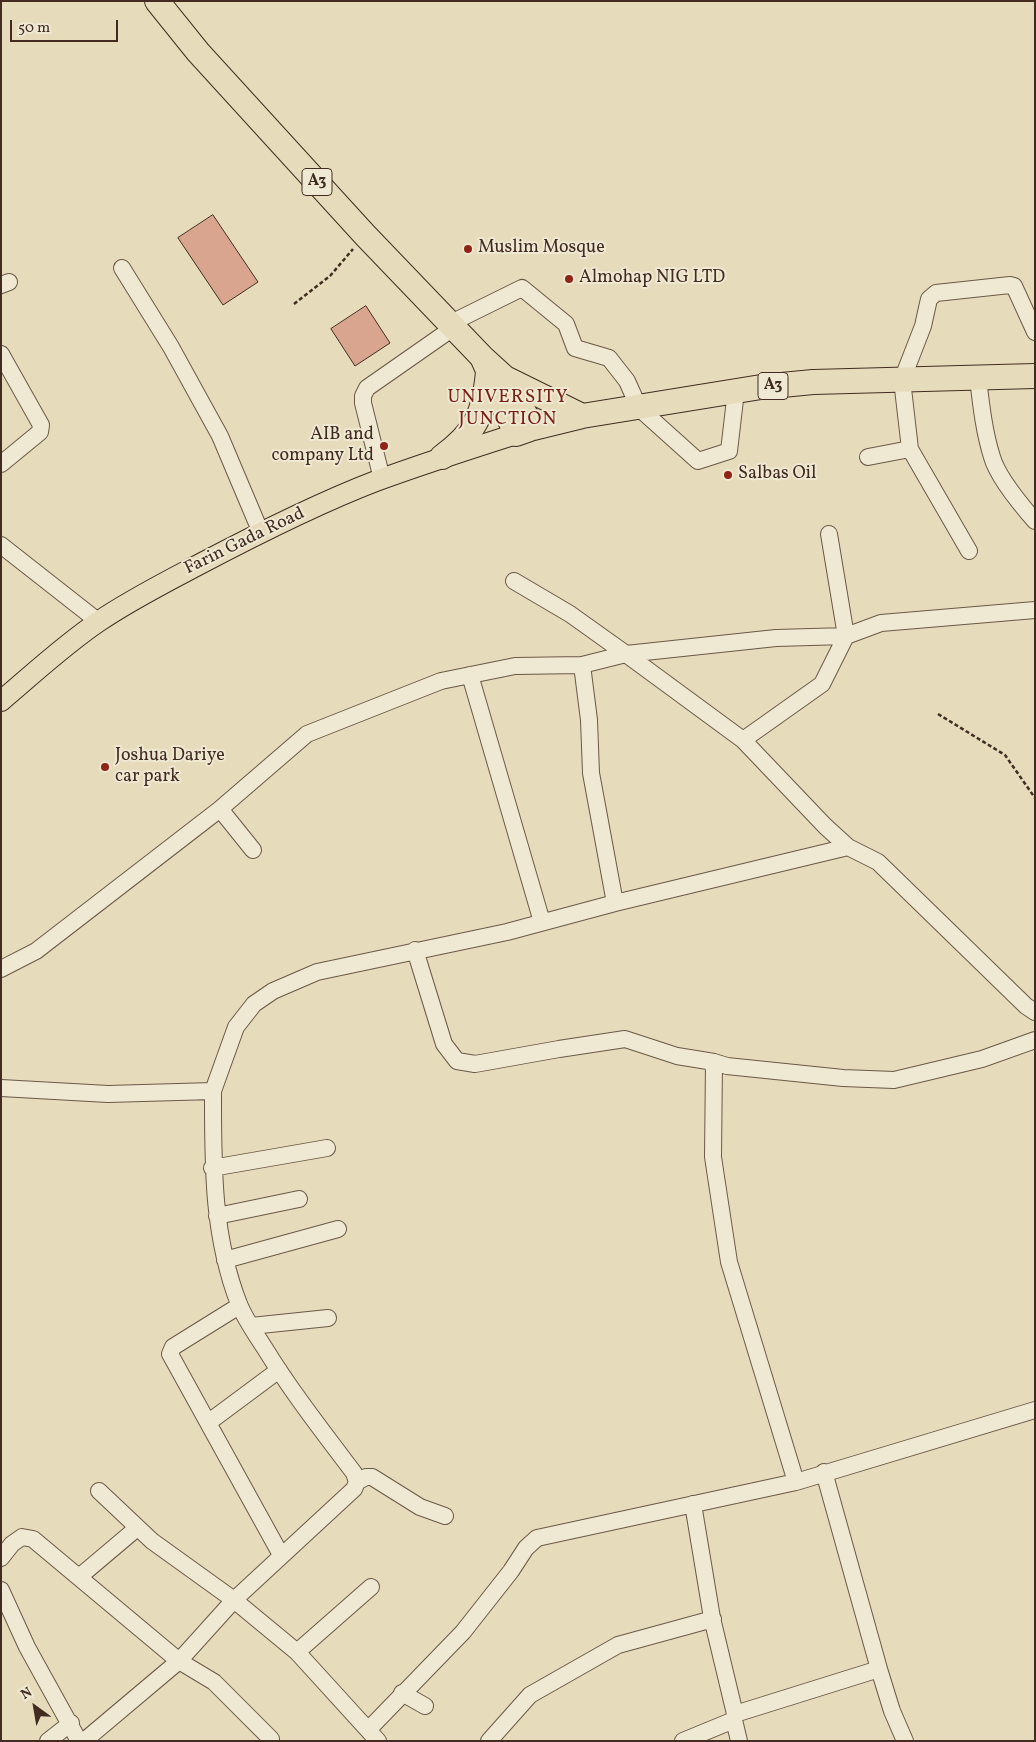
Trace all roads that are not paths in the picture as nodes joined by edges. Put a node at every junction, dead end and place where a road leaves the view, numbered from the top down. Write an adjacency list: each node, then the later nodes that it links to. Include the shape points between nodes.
1 (158, 1): 3 (highway, A3, via 198,52)
2 (122, 268): 21 (street, via 171,347 220,436)
3 (451, 326): 6 (highway, A3); 11 (street, via 522,288 566,324 575,348 609,358 627,381); 18 (street, via 367,388 363,396 362,403)
4 (1035, 332): 9 (street, via 1014,286 936,293 929,299 923,326)
5 (1, 354): 17 (street, via 41,425 40,432)
6 (492, 369): 12 (highway, A3); 13 (highway, A3); 15 (highway, via 479,417 472,430)
7 (1035, 376): 8 (highway, A3)
8 (978, 378): 9 (highway, A3); 19 (street, via 992,459)
9 (902, 380): 10 (highway, A3, via 813,382); 14 (street)
10 (736, 391): 11 (highway, A3); 11 (street, via 729,450 698,461)
11 (639, 408): 12 (highway, A3)
12 (582, 416): 13 (highway, A3)
13 (524, 431): 15 (main road, Farin Gada Road)
14 (910, 449): 16 (street); 24 (street)
15 (442, 457): 18 (main road, Farin Gada Road)
16 (868, 457)
17 (1, 464)
18 (382, 479): 21 (main road, Farin Gada Road)
19 (1027, 503): 20 (street)
20 (1035, 521)
21 (261, 533): 27 (main road, Farin Gada Road, via 168,581)
22 (829, 534): 28 (street)
23 (1, 545): 27 (street)
24 (969, 550)
25 (514, 581): 29 (street, via 570,614)
26 (1035, 610): 28 (street, via 881,623)
27 (99, 622): 32 (main road, Farin Gada Road)
28 (846, 636): 29 (street, via 776,638); 33 (street, via 822,684)
29 (626, 654): 30 (street); 33 (street)
30 (582, 665): 31 (street, via 515,666); 37 (street, via 590,720 591,773)
31 (470, 675): 34 (street, via 441,681 306,734); 38 (street)
32 (1, 701)
33 (743, 740): 35 (street)
34 (220, 810): 36 (street); 40 (street, via 36,952)
35 (848, 847): 37 (street); 41 (street, via 878,862)
36 (253, 850)
37 (615, 903): 38 (street)
38 (542, 922): 39 (street)
39 (415, 950): 43 (street, via 444,1044 456,1061 475,1064 625,1039 676,1056); 45 (street, via 317,972 273,991 254,1004 236,1026)
40 (1, 970)
41 (1032, 1006)
42 (1035, 1040): 43 (street, via 982,1059 894,1080 843,1078)
43 (714, 1062): 60 (street, via 713,1157 729,1262)
44 (1, 1088): 45 (street, via 108,1094)
45 (213, 1091): 47 (street)
46 (327, 1148): 47 (street)
47 (212, 1168): 49 (street)
48 (299, 1199): 49 (street)
49 (217, 1216): 51 (street)
50 (338, 1229): 51 (street)
51 (225, 1260): 52 (street)
52 (239, 1306): 54 (street); 57 (street, via 170,1350)
53 (328, 1318): 54 (street)
54 (251, 1326): 55 (street)
55 (279, 1370): 57 (street); 59 (street, via 354,1473)
56 (1035, 1410): 58 (street)
57 (209, 1422): 65 (street)
58 (824, 1472): 60 (street); 74 (street)
59 (357, 1482): 63 (street, via 372,1477 420,1507); 65 (street, via 354,1489)
60 (796, 1482): 62 (street)
61 (99, 1491): 64 (street)
62 (693, 1504): 71 (street); 75 (street, via 537,1538 463,1632)
63 (445, 1516)
64 (137, 1528): 67 (street); 70 (street)
65 (281, 1555): 70 (street)
66 (1, 1558): 67 (street, via 22,1537 33,1539)
67 (79, 1577): 73 (street)
68 (371, 1587): 72 (street)
69 (1, 1590): 78 (street, via 27,1647)
70 (234, 1600): 72 (street); 73 (street)
71 (713, 1619): 77 (street); 84 (street, via 618,1645 530,1695)
72 (297, 1652): 79 (street)
73 (180, 1660): 80 (street, via 214,1682); 83 (street)
74 (879, 1669): 77 (street); 87 (street)
75 (402, 1694): 76 (street); 79 (street)
76 (425, 1706)
77 (734, 1717): 85 (street); 86 (street)
78 (71, 1723): 81 (street); 82 (street)
79 (373, 1735)
80 (271, 1739)
81 (48, 1741)
82 (79, 1741)
83 (84, 1741)
84 (489, 1741)
85 (683, 1741)
86 (740, 1741)
87 (905, 1741)

